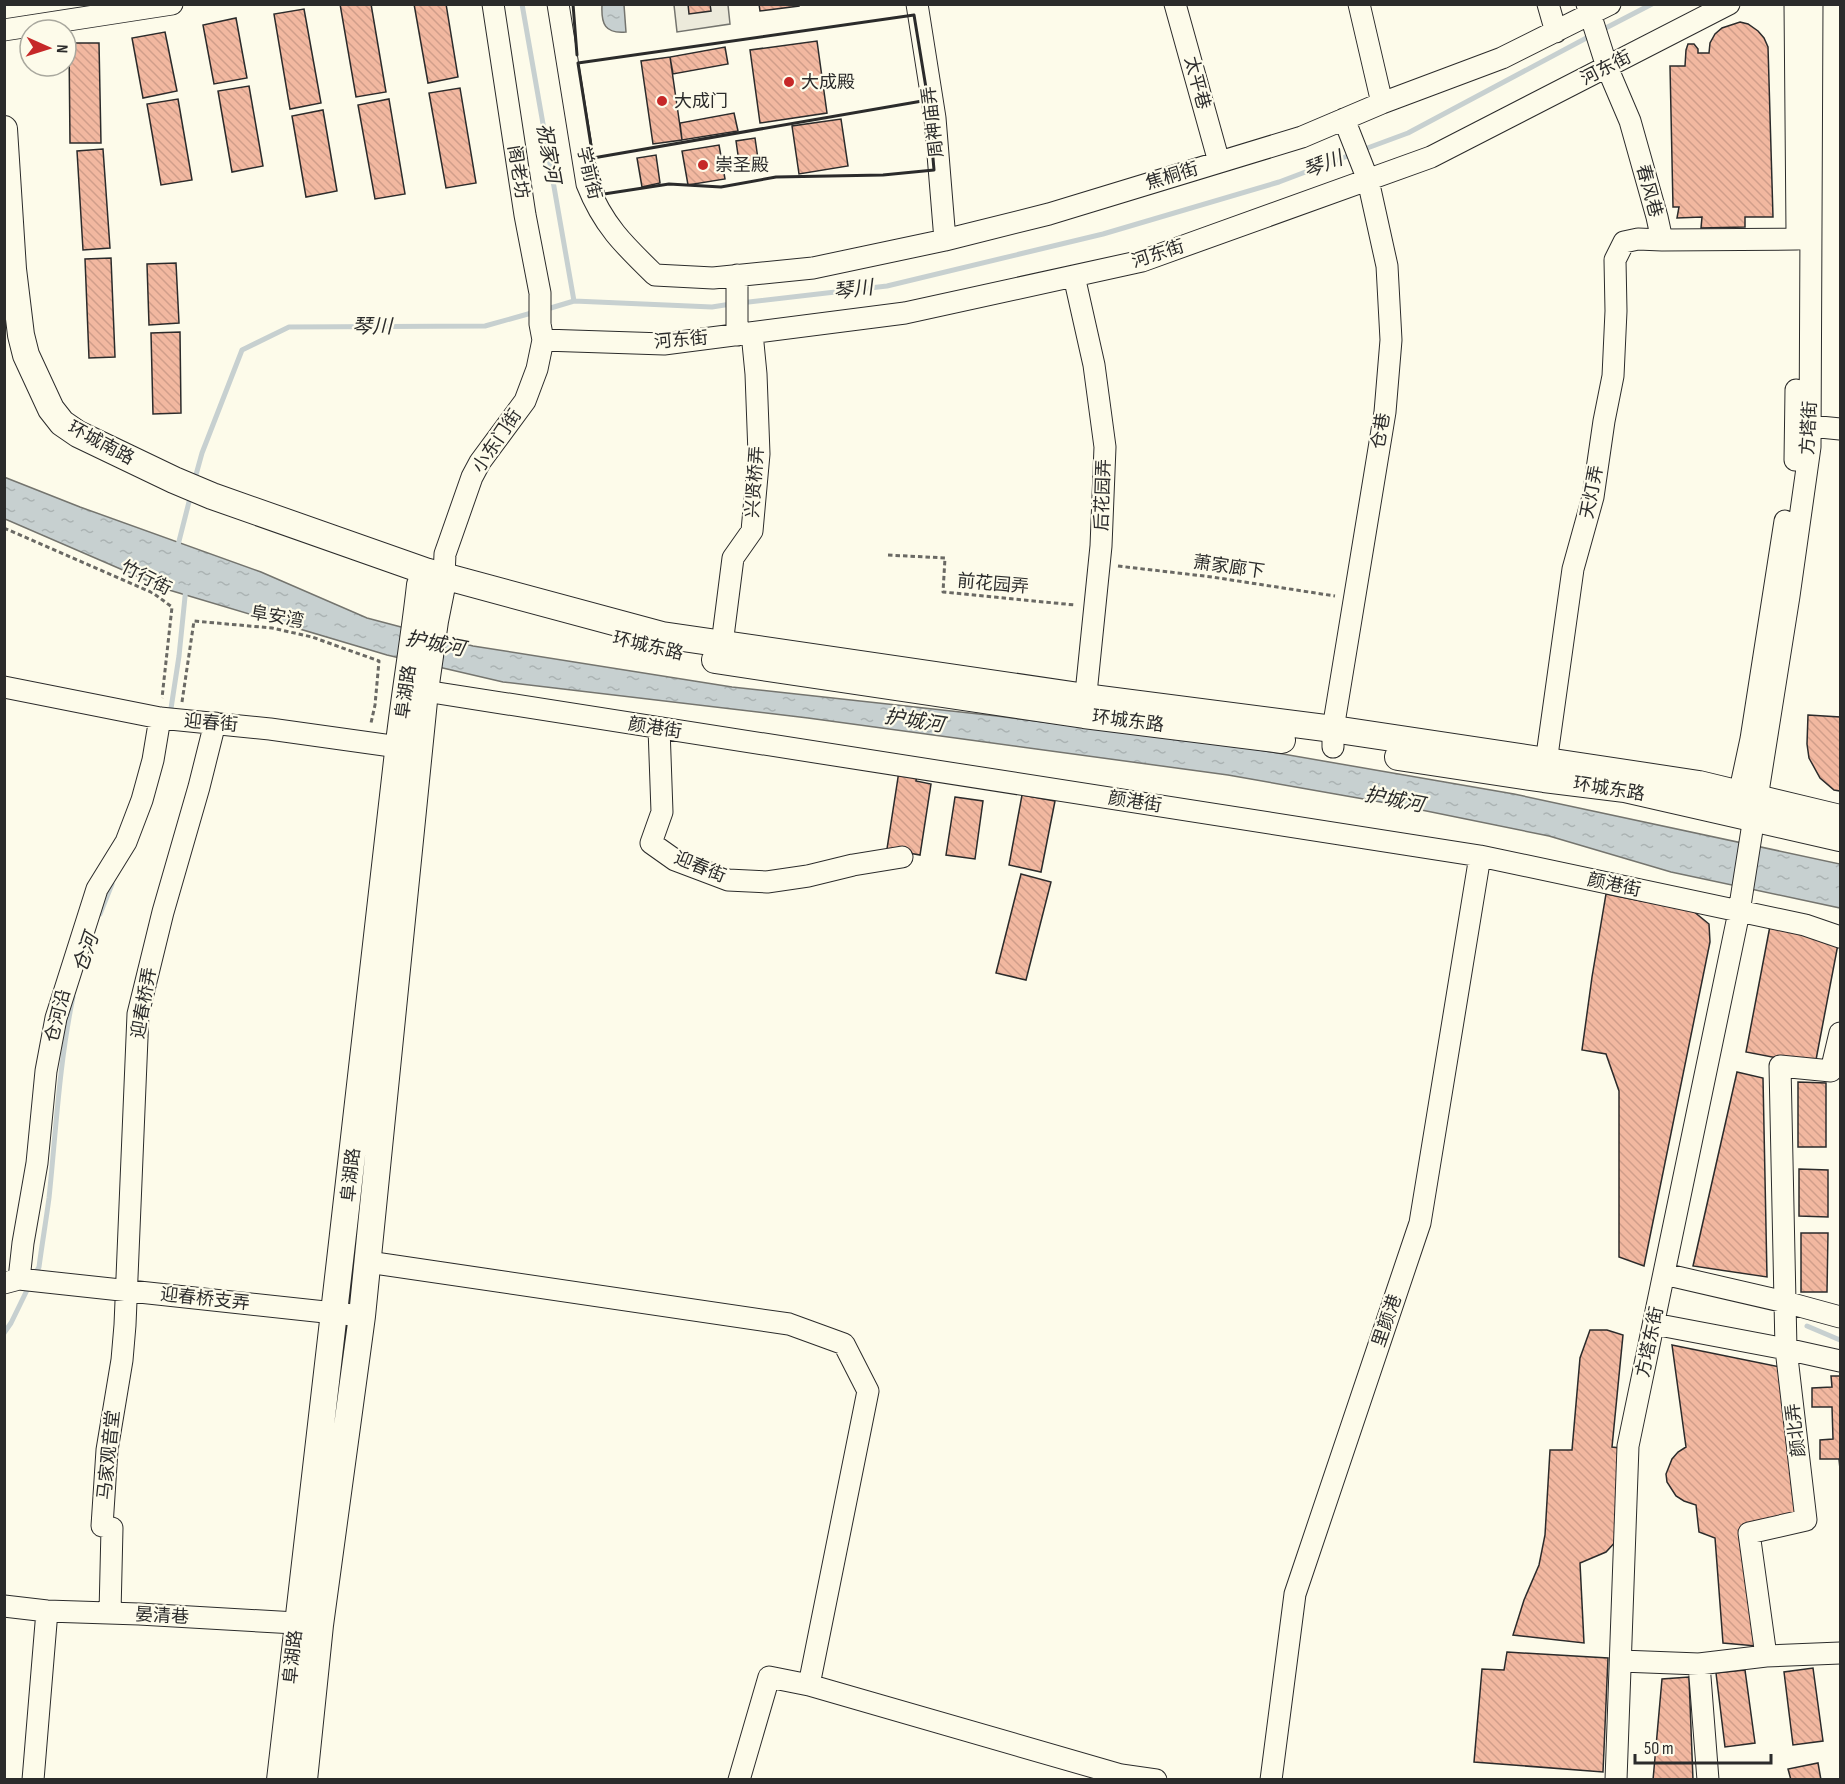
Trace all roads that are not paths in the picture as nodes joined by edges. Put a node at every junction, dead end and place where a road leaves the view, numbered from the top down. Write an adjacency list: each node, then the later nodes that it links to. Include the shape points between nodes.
1 (172, 4): 13 (street)
2 (493, 4): 27 (street, 阁老坊, via 540,293)
3 (558, 4): 25 (street, 学前街, via 587,184 606,223 655,275)
4 (917, 4): 22 (street, 周神庙弄, via 934,118)
5 (1175, 4): 19 (street, 太平巷)
6 (1359, 4): 16 (street)
7 (1548, 4): 14 (street)
8 (1610, 4): 12 (street)
9 (1729, 4): 15 (street, 河东街)
10 (1795, 4): 21 (street, 方塔街)
11 (1812, 4): 30 (street, 方塔街)
12 (1588, 10): 14 (street, 焦桐街); 15 (street, 春风巷)
13 (4, 30)
14 (1556, 32): 16 (street, 焦桐街, via 1502,58)
15 (1607, 67): 20 (street, 河东街, via 1431,157); 23 (street, 春风巷, via 1630,121)
16 (1382, 103): 17 (street, 焦桐街)
17 (1347, 127): 19 (street, 焦桐街); 20 (street, 仓巷)
18 (4, 129): 24 (main road, 环城南路)
19 (1219, 162): 22 (street, 焦桐街, via 1049,214)
20 (1368, 180): 26 (street, 河东街, via 1142,261); 40 (street, 仓巷, via 1387,266 1390,340 1385,412)
21 (1797, 239): 23 (street, 春风巷); 43 (street, 方塔街, via 1795,459 1751,739)
22 (945, 240): 25 (street, 焦桐街, via 813,268)
23 (1662, 240): 42 (street, 天灯弄, via 1624,242 1615,260 1613,376 1593,497 1573,570)
24 (9, 269): 32 (main road, 环城南路, via 26,355 51,409 78,434)
25 (737, 275): 28 (street, 兴贤桥弄)
26 (1074, 276): 28 (street, 河东街, via 905,313); 37 (street, 后花园弄, via 1094,365 1105,447 1099,564)
27 (541, 332): 28 (street, 河东街, via 664,344); 33 (street, 小东门街, via 537,369 525,401 472,477)
28 (744, 334): 34 (street, 兴贤桥弄, via 756,374 759,454 752,531 732,558)
29 (4, 338): 32 (main road, 环城南路, via 25,393 61,435 81,449)
30 (1810, 426): 31 (street); 43 (street, 方塔街, via 1791,584)
31 (1840, 429)
32 (171, 485): 33 (main road, 环城南路, via 210,502)
33 (435, 576): 34 (main road, 环城东路, via 668,652); 35 (main road, 阜湖路, via 426,619)
34 (721, 651): 37 (main road, 环城东路)
35 (421, 677): 39 (street, 颜港街); 41 (main road, 阜湖路)
36 (4, 687): 38 (street, 迎春街)
37 (1085, 706): 40 (main road, 环城东路)
38 (187, 721): 41 (street, 迎春街); 53 (street, 仓河沿, via 153,760 126,842 97,889 56,1018 46,1071 37,1163); 54 (street, 迎春桥弄, via 199,787 138,1014)
39 (659, 728): 46 (street, 颜港街); 47 (street, 迎春街, via 662,812 651,843 675,861 728,880 767,882)
40 (1333, 738): 42 (main road, 环城东路)
41 (409, 749): 51 (main road, 阜湖路); 56 (main road, 阜湖路)
42 (1545, 770): 43 (main road, 环城东路, via 1625,789)
43 (1747, 807): 44 (main road, 环城东路); 45 (main road, 环城东路); 48 (street, 方塔街)
44 (1840, 818)
45 (1840, 838)
46 (1479, 856): 48 (street, 颜港街); 76 (street, 里颜港, via 1420,1223 1295,1594)
47 (902, 857)
48 (1739, 912): 49 (street, 颜港街, via 1805,925); 52 (street, 方塔东街)
49 (1840, 937)
50 (1840, 1033): 55 (street, 颜北弄, via 1831,1071 1780,1066)
51 (368, 1262): 57 (main road, 阜湖路); 70 (street, via 789,1324 844,1344 868,1391)
52 (1664, 1274): 55 (street); 59 (street, 方塔东街)
53 (12, 1281): 54 (street, 迎春桥支弄)
54 (127, 1290): 56 (street, 迎春桥支弄); 64 (street, 马家观音堂, via 122,1360 107,1450 102,1526 112,1528)
55 (1785, 1302): 58 (street); 60 (street, 颜北弄)
56 (335, 1313): 57 (street, 迎春桥支弄); 65 (main road, 阜湖路)
57 (362, 1316): 65 (main road, 阜湖路)
58 (1840, 1317)
59 (1654, 1324): 60 (street); 68 (street, 方塔东街, via 1628,1446)
60 (1786, 1349): 61 (street); 67 (street, 颜北弄, via 1806,1520 1749,1533)
61 (1840, 1361)
62 (4, 1606): 63 (street, 晏清巷)
63 (47, 1611): 64 (street, 晏清巷); 71 (street)
64 (110, 1613): 65 (street, 晏清巷)
65 (308, 1624): 72 (main road, 阜湖路); 73 (main road, 阜湖路)
66 (1840, 1653): 67 (street)
67 (1766, 1656): 69 (street)
68 (1621, 1661): 69 (street); 77 (street, 方塔东街)
69 (1699, 1664): 78 (street)
70 (809, 1685): 74 (street, via 770,1677); 75 (street, via 1121,1775)
71 (33, 1779)
72 (280, 1779)
73 (304, 1779)
74 (739, 1779)
75 (1156, 1779)
76 (1271, 1779)
77 (1617, 1779)
78 (1708, 1779)

